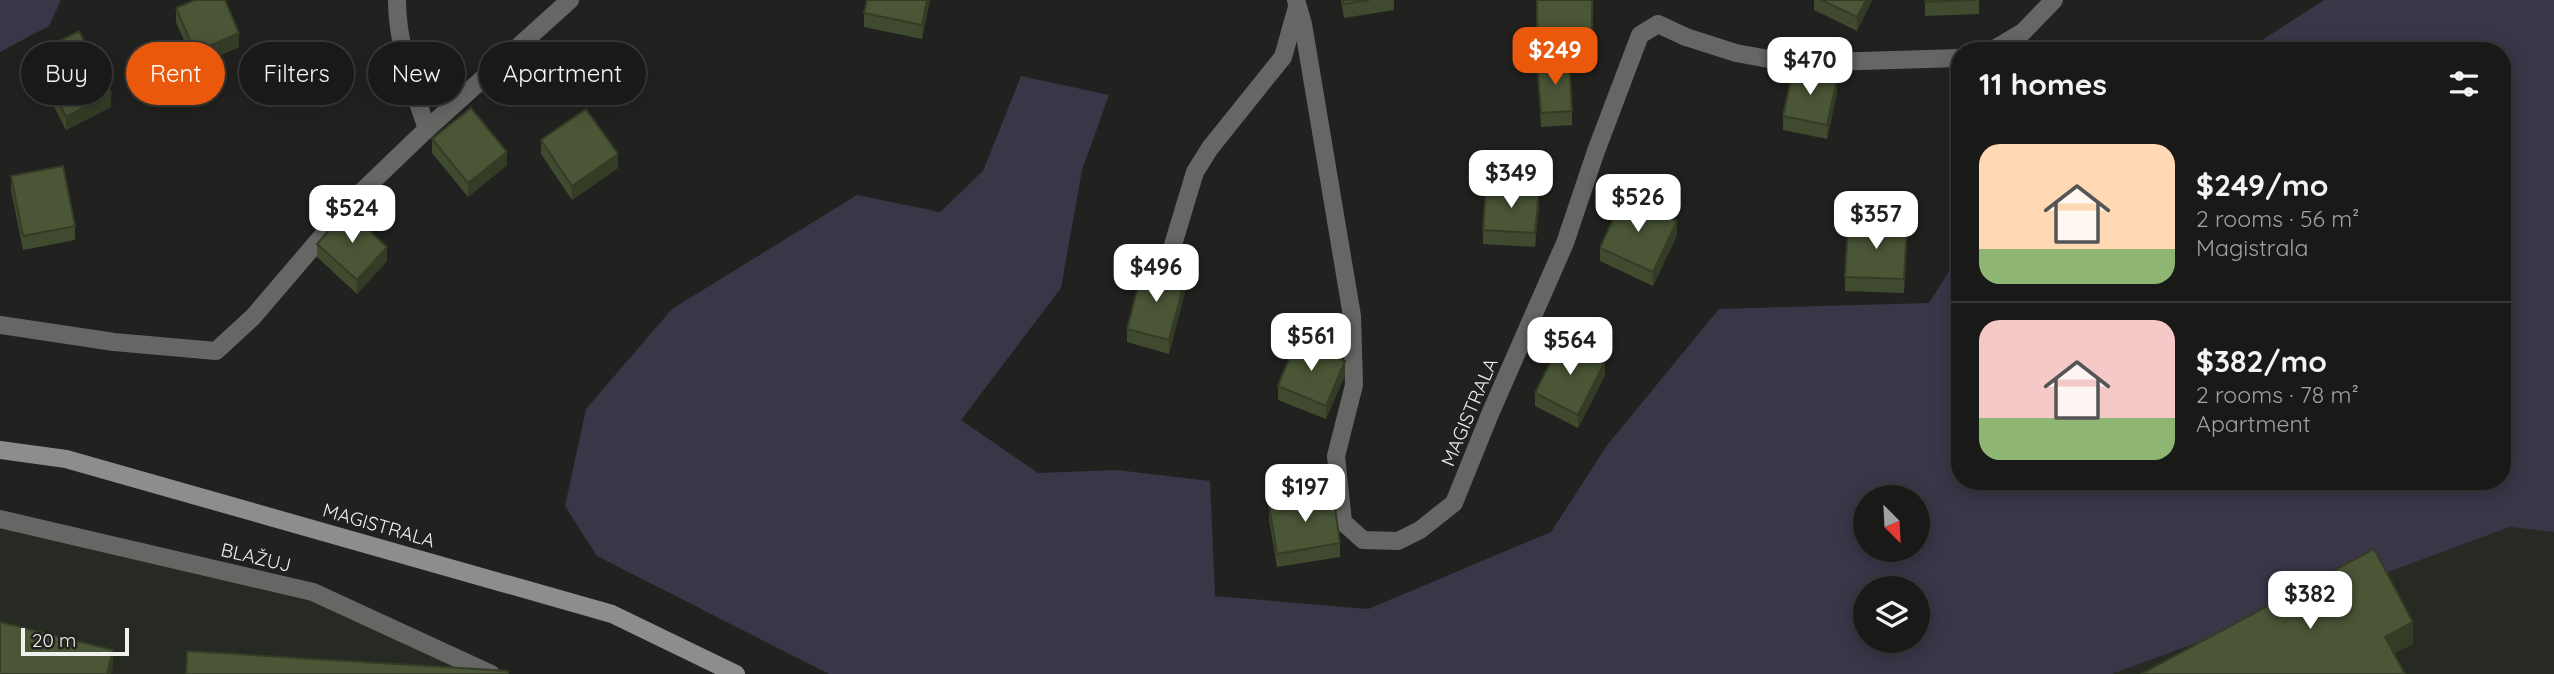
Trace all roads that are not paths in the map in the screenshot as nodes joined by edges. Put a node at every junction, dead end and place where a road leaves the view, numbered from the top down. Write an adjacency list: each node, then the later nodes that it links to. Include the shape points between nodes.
1 (397, 0): 7 (street, via 397,22)
2 (570, 0): 7 (street)
3 (2053, 0): 5 (street, via 2023,32)
4 (1296, 3): 6 (street, MAGISTRALA, via 1352,316 1354,385 1336,456 1338,490 1343,522 1363,540 1398,541 1454,503 1565,243 1640,35 1658,24 1736,53 1779,61); 8 (street, MAGISTRALA, via 1283,57 1195,172)
5 (2006, 42)
6 (1951, 58)
7 (427, 129): 9 (street, via 353,200 253,317 216,351)
8 (1169, 258)
9 (0, 326)
10 (0, 450): 13 (main road, MAGISTRALA, via 79,463 612,614)
11 (0, 519): 12 (street, BLAŽUJ, via 313,592)
12 (491, 674)
13 (736, 674)

